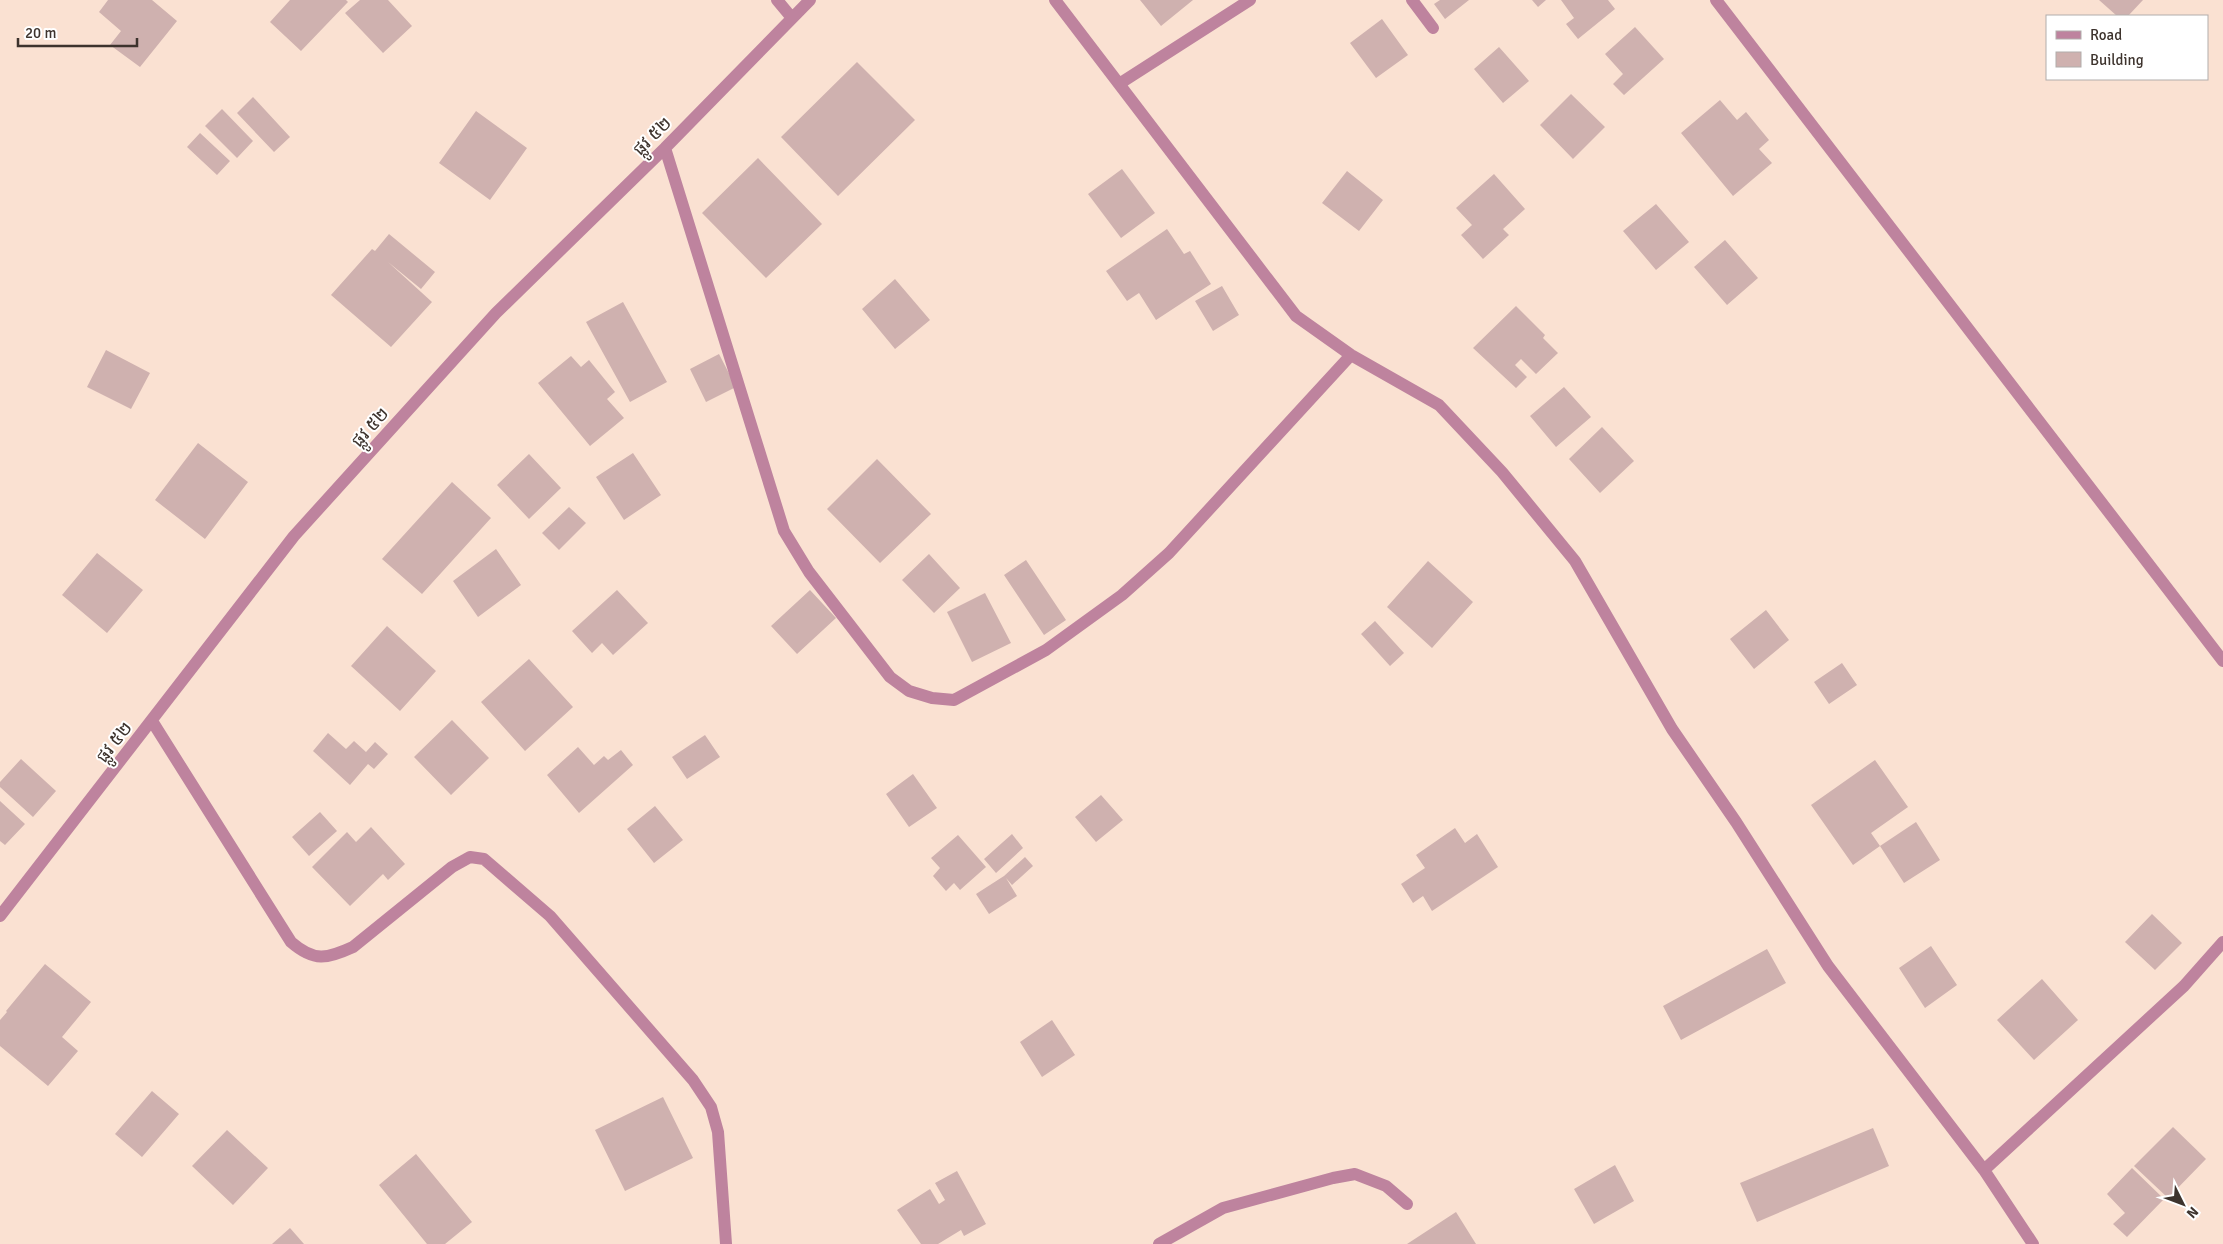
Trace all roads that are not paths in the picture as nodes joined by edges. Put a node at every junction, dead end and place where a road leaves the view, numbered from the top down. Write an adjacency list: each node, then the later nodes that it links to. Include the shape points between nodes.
1 (777, 0): 7 (street)
2 (810, 0): 7 (street, ផ្លូវ ៥២)
3 (1056, 0): 9 (street)
4 (1250, 0): 9 (street)
5 (1412, 0): 8 (street)
6 (1716, 0): 12 (street)
7 (792, 18): 10 (street, ផ្លូវ ៥២)
8 (1433, 28)
9 (1119, 84): 11 (street, via 1296,316)
10 (665, 148): 11 (street, via 784,531 809,572 890,677 908,691 954,700 1046,650 1122,595 1169,553); 13 (street, ផ្លូវ ៥២, via 496,313 294,536)
11 (1351, 355): 16 (street, via 1440,404 1502,472 1574,562 1672,729 1828,966)
12 (2223, 661)
13 (152, 721): 14 (street, ផ្លូវ ៥២); 18 (street, via 291,942 303,952 320,958 353,947 452,867 470,857 484,859 543,910 693,1080 711,1106 718,1132)
14 (0, 916)
15 (2223, 942): 16 (street, via 2184,986)
16 (1984, 1170): 20 (street)
17 (1407, 1204): 19 (street, via 1386,1186 1355,1174 1223,1208)
18 (726, 1244)
19 (1159, 1244)
20 (2032, 1244)

